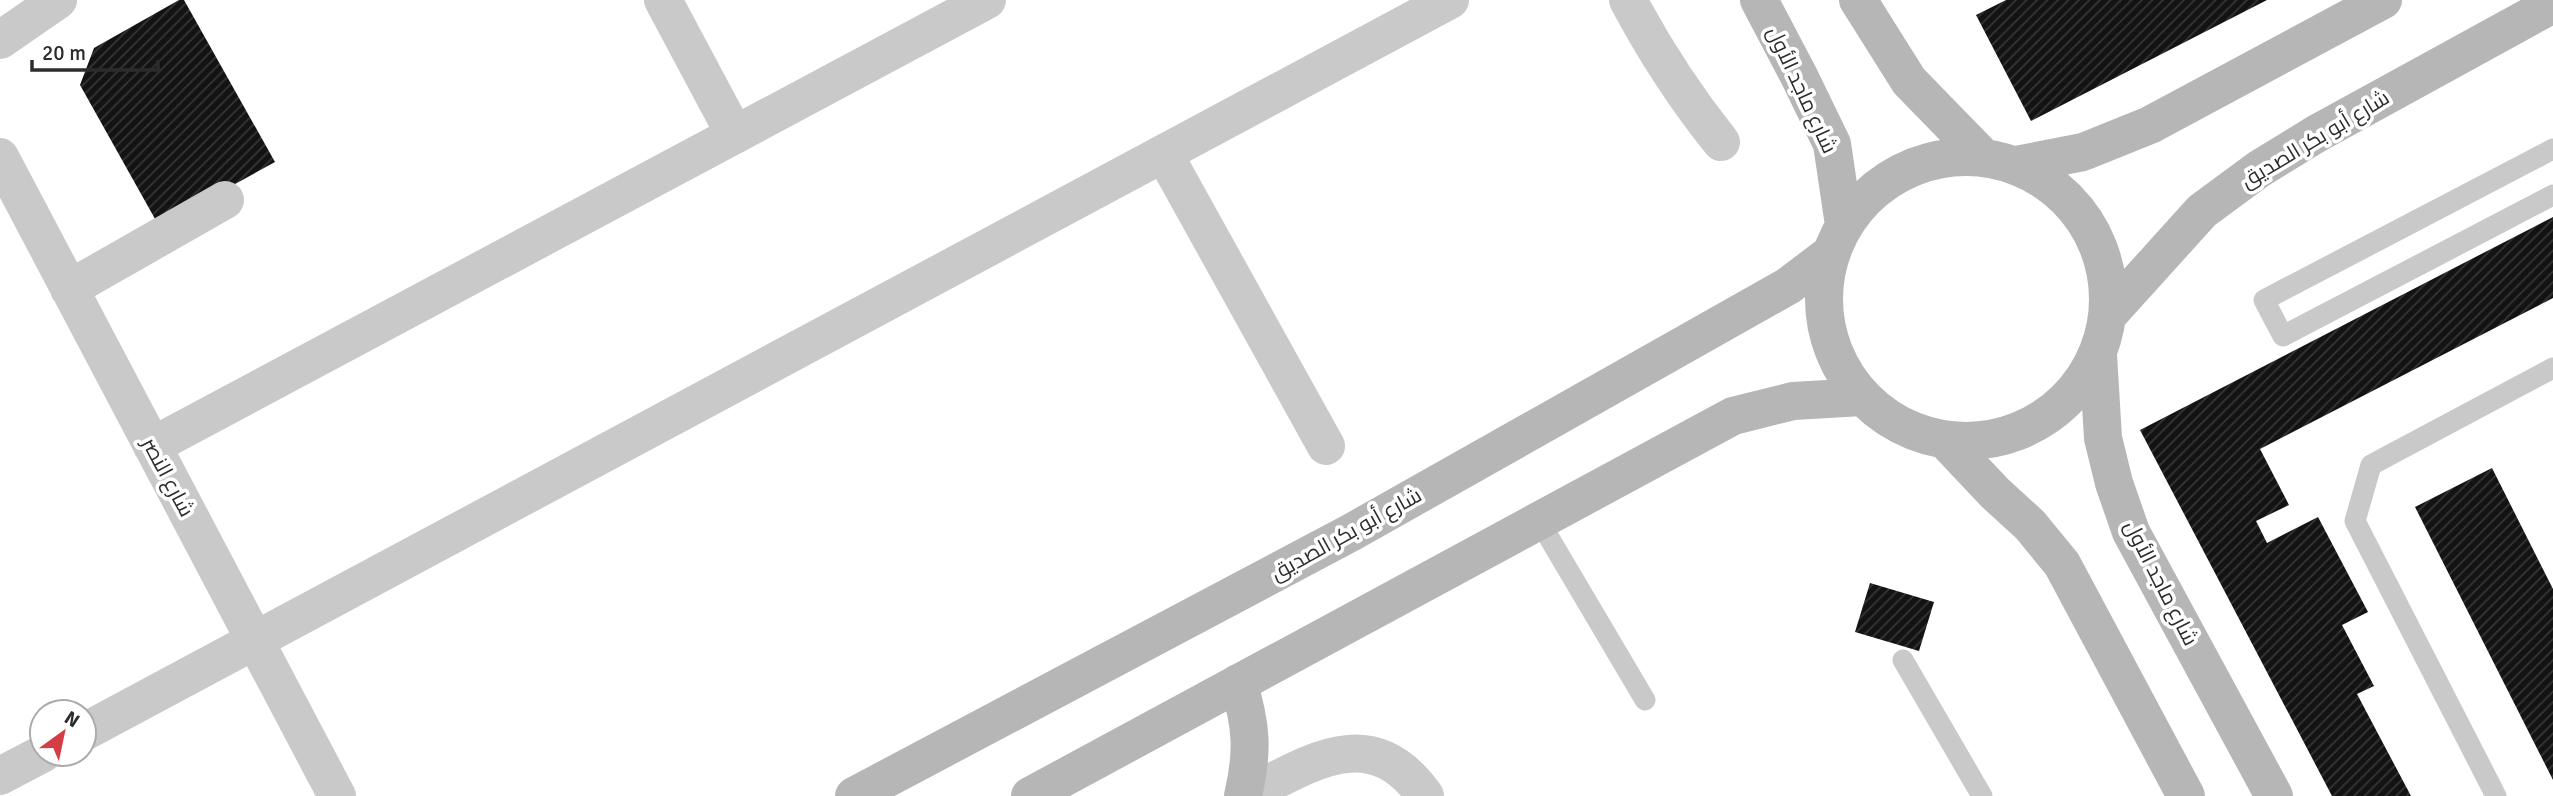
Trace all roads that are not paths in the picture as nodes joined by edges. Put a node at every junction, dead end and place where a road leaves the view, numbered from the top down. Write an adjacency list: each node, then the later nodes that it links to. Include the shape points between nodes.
1 (58, 0): 10 (street)
2 (663, 0): 11 (street)
3 (988, 0): 11 (street)
4 (1450, 0): 14 (street)
5 (1628, 0): 12 (street, via 1662,63)
6 (1759, 0): 19 (street, شارع ماجد الأول, via 1832,144)
7 (1858, 0): 16 (street, via 1909,81)
8 (2382, 0): 16 (street, via 2150,125 2083,152)
9 (2550, 11): 21 (street, شارع أبو بكر الصديق, via 2316,134 2259,170 2202,211)
10 (0, 40)
11 (734, 135): 26 (street)
12 (1721, 142)
13 (2553, 149): 17 (lane, via 2264,300 2283,336)
14 (1164, 154): 27 (street); 29 (street)
15 (0, 157): 20 (street, شارع النصر)
16 (1999, 161): 19 (street, via 1942,158 1903,170 1869,193); 21 (street, via 2057,189 2088,224 2105,268)
17 (2553, 195)
18 (225, 200): 20 (street)
19 (1837, 240): 24 (street, via 1823,292 1826,330 1840,366); 37 (street, شارع أبو بكر الصديق, via 1788,286 1352,532)
20 (69, 289): 26 (street, شارع النصر)
21 (2108, 315): 22 (street)
22 (2098, 355): 25 (street, via 2073,394 2035,424 1991,440); 43 (street, شارع ماجد الأول, via 2103,438 2132,531)
23 (2553, 368): 44 (lane, via 2371,465 2355,521)
24 (1863, 397): 25 (street, via 1899,425); 28 (street, via 1793,401 1733,416)
25 (1944, 439): 42 (street, via 2030,525 2062,564)
26 (152, 446): 29 (street, شارع النصر)
27 (1326, 446)
28 (1538, 519): 31 (street); 32 (lane)
29 (255, 642): 33 (street); 36 (street, شارع النصر)
30 (1903, 660): 41 (lane)
31 (1238, 683): 38 (street); 39 (street, via 1251,740)
32 (1645, 700)
33 (98, 725)
34 (28, 761): 35 (street)
35 (0, 776)
36 (337, 796)
37 (854, 796)
38 (1030, 796)
39 (1244, 796): 40 (street, via 1320,759 1359,753 1397,766)
40 (1425, 796)
41 (1982, 796)
42 (2186, 796)
43 (2274, 796)
44 (2496, 796)

